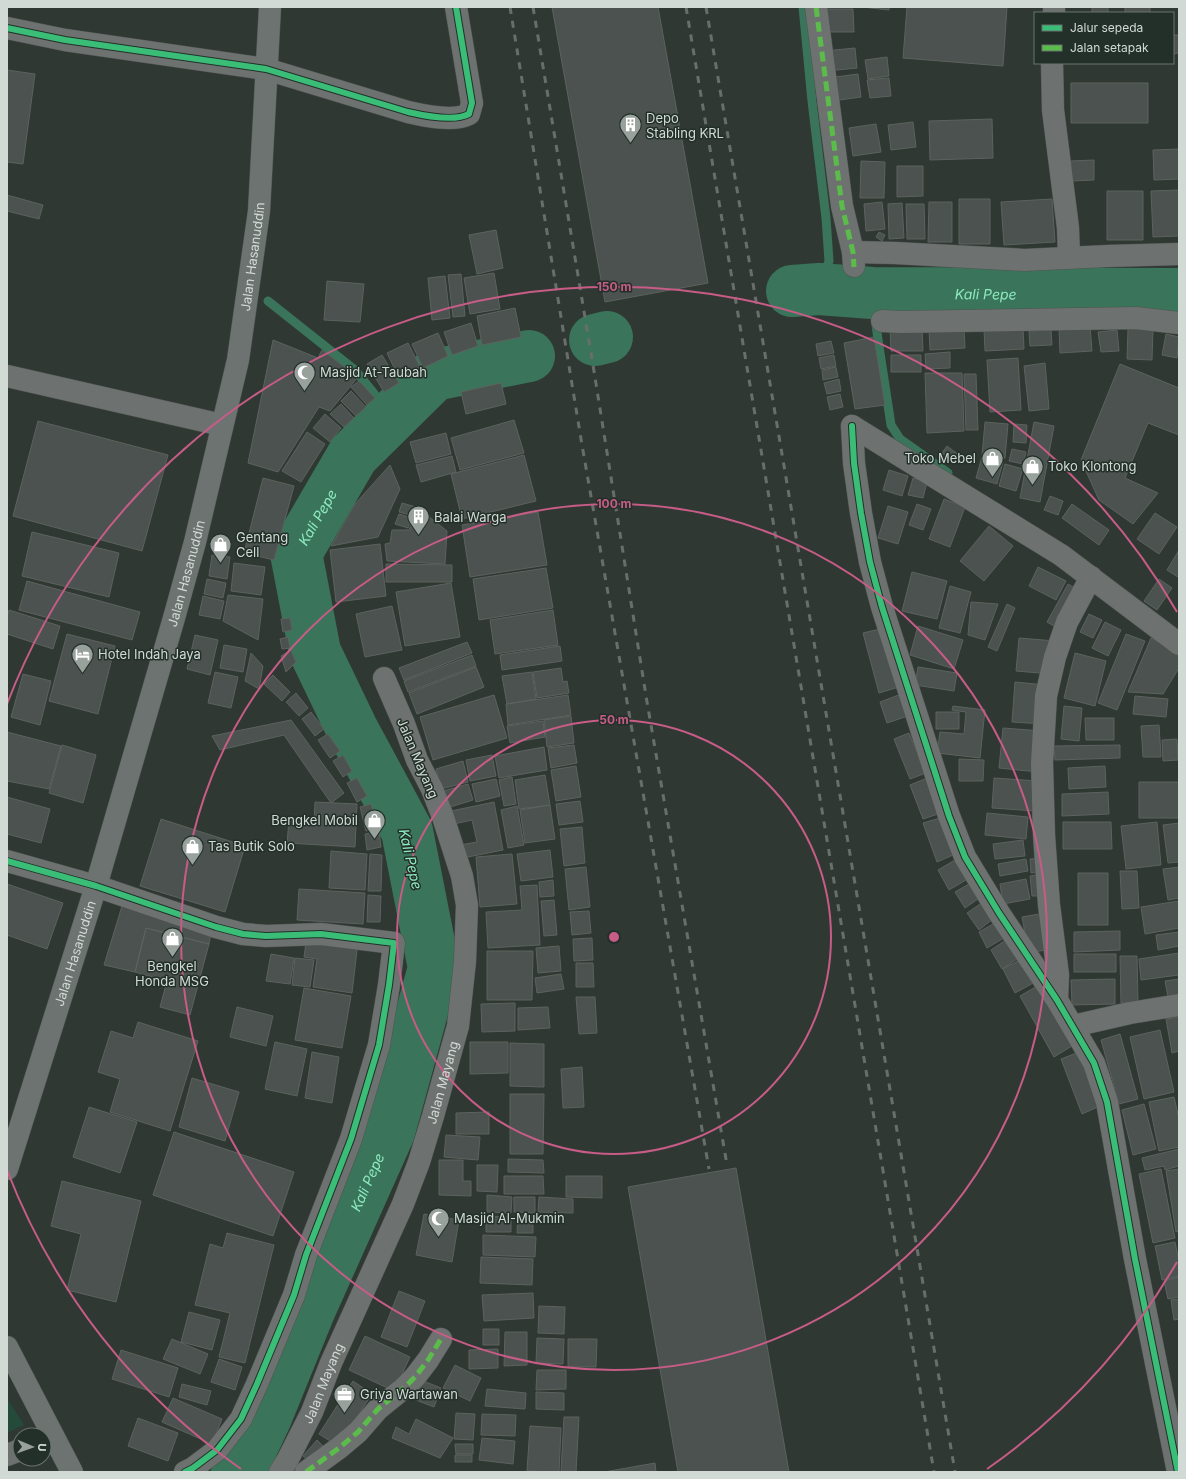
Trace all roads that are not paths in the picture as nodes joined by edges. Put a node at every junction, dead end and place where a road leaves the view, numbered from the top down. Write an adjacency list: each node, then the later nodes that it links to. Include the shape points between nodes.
1 (270, 7): 6 (main road, Jalan Hasanuddin)
2 (456, 7): 6 (street, via 472,103 469,114 463,117 429,117 408,112)
3 (816, 7): 8 (street, via 842,206 853,260 903,253 1025,260)
4 (7, 28): 6 (street, via 65,40)
5 (1052, 64): 8 (street, via 1053,110 1068,228)
6 (266, 69): 12 (main road, Jalan Hasanuddin, via 259,211 238,360)
7 (1179, 254): 8 (street)
8 (1069, 257)
9 (882, 321): 10 (street, via 1136,318)
10 (1179, 323)
11 (7, 376): 12 (street)
12 (222, 425): 17 (main road, Jalan Hasanuddin, via 194,546)
13 (1091, 578): 14 (street); 18 (street, via 1067,622 1046,696 1042,763 1044,827 1049,905 1058,975); 18 (street, via 1061,555 852,426 854,462 870,562 949,816 968,863)
14 (1179, 644)
15 (384, 678): 28 (street, Jalan Mayang, via 417,760 432,789 462,876 467,905 465,961 458,1026 419,1162 403,1204 331,1363 312,1412)
16 (7, 861): 17 (street)
17 (96, 886): 21 (main road, Jalan Hasanuddin); 27 (street, via 243,934 321,934 394,943 379,1045 350,1139 306,1255 294,1295 240,1419 217,1450)
18 (1057, 1000): 20 (street)
19 (1179, 1004): 20 (street)
20 (1073, 1026): 30 (street, via 1094,1063 1108,1102 1135,1259)
21 (7, 1169)
22 (441, 1339): 29 (street, via 428,1360 404,1388 378,1409 358,1432)
23 (7, 1347): 24 (main road)
24 (44, 1427)
25 (52, 1443): 26 (main road)
26 (72, 1472)
27 (185, 1472)
28 (280, 1472)
29 (306, 1472)
30 (1178, 1472)

